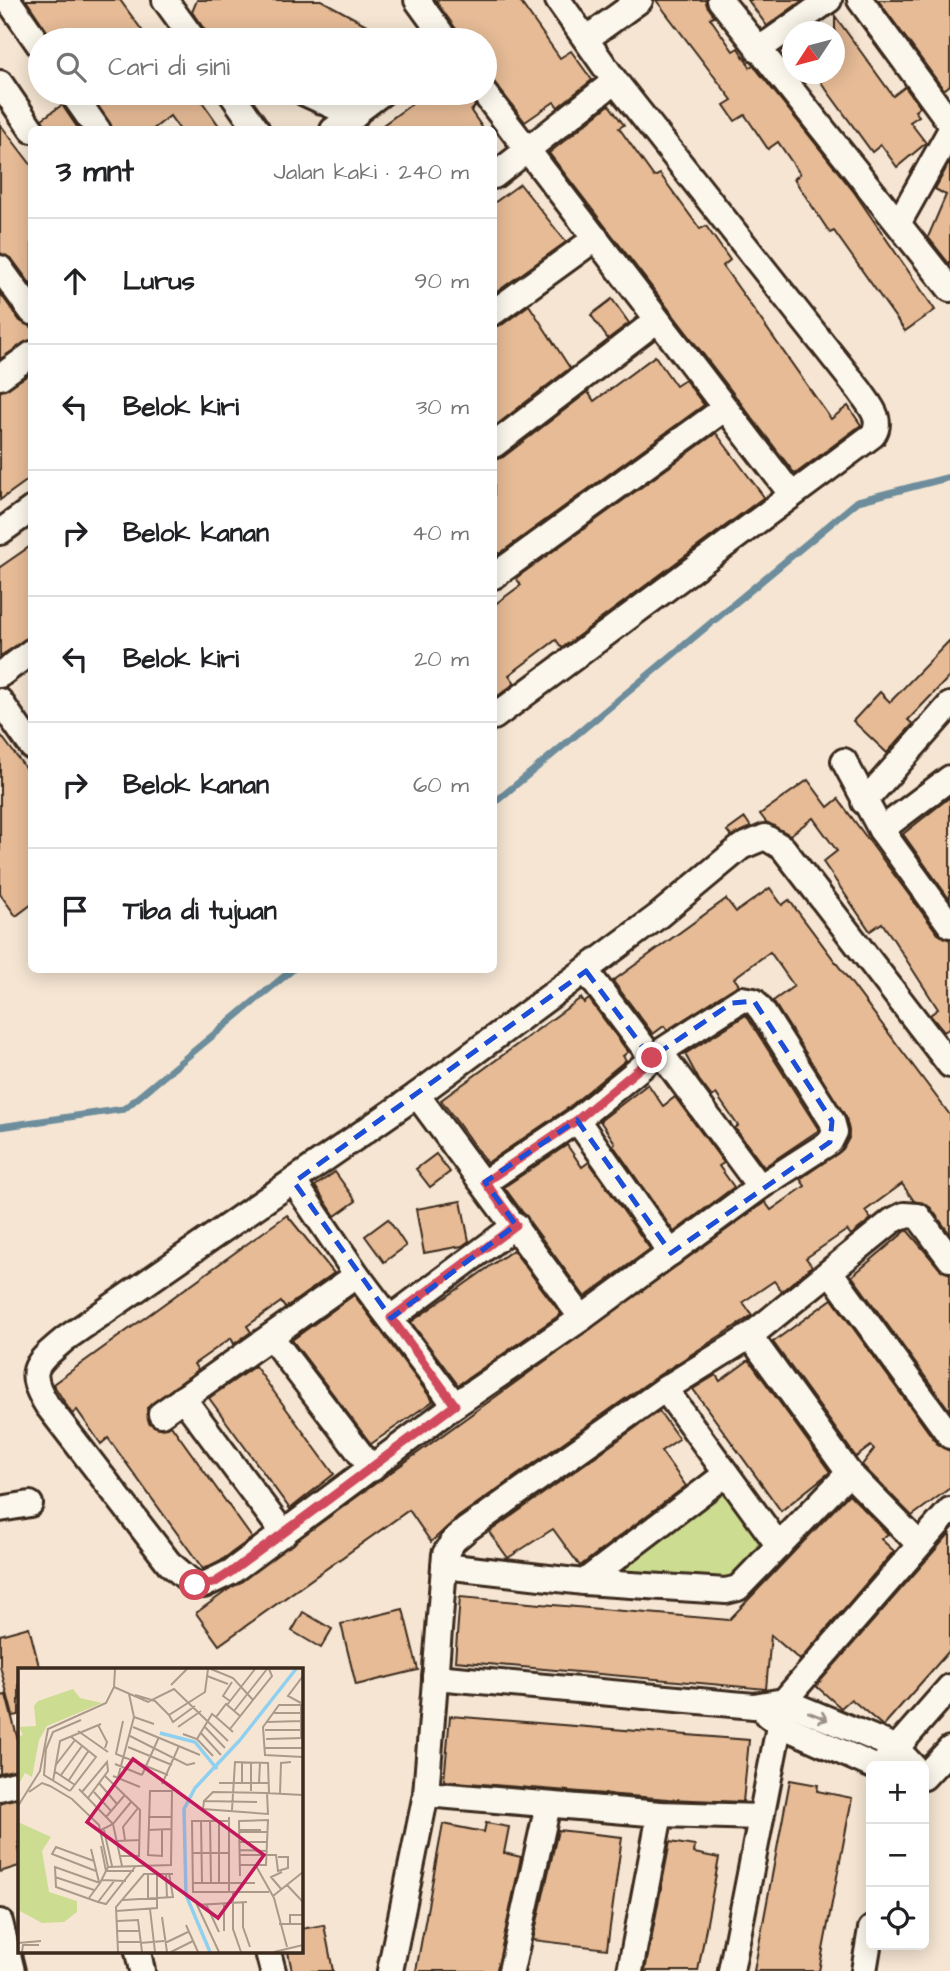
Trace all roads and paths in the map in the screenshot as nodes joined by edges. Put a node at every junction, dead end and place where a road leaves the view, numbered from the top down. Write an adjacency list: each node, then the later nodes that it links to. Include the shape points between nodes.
1 (8, 0): 12 (street)
2 (402, 0): 9 (street)
3 (558, 0): 13 (street)
4 (640, 0): 13 (street)
5 (720, 0): 14 (street)
6 (829, 0): 14 (street)
7 (860, 0): 23 (street)
8 (168, 1): 10 (street)
9 (422, 7): 11 (street)
10 (186, 28)
11 (437, 28)
12 (28, 29)
13 (586, 39): 15 (street)
14 (758, 50): 31 (street)
15 (615, 81): 29 (street); 42 (street, via 877,417 873,435)
16 (0, 83): 24 (street)
17 (80, 105): 25 (street)
18 (239, 105): 26 (street)
19 (331, 105): 22 (street)
20 (368, 105): 22 (street)
21 (493, 105): 29 (street)
22 (355, 116): 27 (street)
23 (950, 122)
24 (29, 126)
25 (95, 126)
26 (254, 126)
27 (339, 126)
28 (950, 131): 31 (street)
29 (528, 152): 30 (street); 32 (street)
30 (497, 174)
31 (899, 222): 34 (street)
32 (596, 238): 36 (street); 37 (street)
33 (0, 268): 35 (street)
34 (950, 289)
35 (28, 306)
36 (497, 310)
37 (656, 321): 40 (street); 41 (street)
38 (28, 357): 39 (street)
39 (0, 377)
40 (724, 408): 42 (street); 45 (street)
41 (497, 443)
42 (792, 495): 50 (street)
43 (28, 512): 44 (street)
44 (0, 532)
45 (497, 574)
46 (28, 654): 47 (street)
47 (0, 675)
48 (0, 701): 51 (street)
49 (950, 705): 54 (street)
50 (497, 715)
51 (28, 741)
52 (844, 761): 54 (street)
53 (950, 778): 55 (street)
54 (864, 802): 55 (street)
55 (881, 830): 56 (street)
56 (949, 923)
57 (586, 971): 58 (street); 59 (street, via 741,847 765,837 798,866); 60 (street)
58 (656, 1055): 61 (street); 64 (street); 64 (street, via 742,999 754,1001 762,1010 835,1132 830,1142)
59 (950, 1065)
60 (417, 1095): 62 (street); 63 (street)
61 (577, 1120): 63 (street); 66 (street)
62 (294, 1182): 69 (street); 85 (street, via 65,1339 37,1363 34,1373 47,1405 187,1580 195,1585 214,1583)
63 (485, 1182): 65 (street)
64 (760, 1187): 66 (street)
65 (516, 1225): 70 (street); 71 (street)
66 (671, 1253): 71 (street)
67 (950, 1259): 68 (street, via 927,1224 911,1214 892,1221)
68 (831, 1273): 72 (street); 78 (street)
69 (358, 1275): 70 (street); 73 (street)
70 (391, 1318): 76 (street)
71 (582, 1318): 76 (street)
72 (750, 1336): 74 (street); 80 (street)
73 (271, 1337): 75 (street); 79 (street)
74 (665, 1389): 81 (street); 88 (street, via 467,1529 449,1546)
75 (183, 1398): 77 (street); 85 (street)
76 (455, 1405): 79 (street)
77 (161, 1414)
78 (950, 1436)
79 (372, 1469): 85 (street)
80 (849, 1473): 86 (street); 87 (street)
81 (726, 1474): 87 (street); 89 (street)
82 (30, 1504): 83 (street)
83 (0, 1509)
84 (950, 1510): 86 (street)
85 (284, 1534)
86 (919, 1544): 92 (street)
87 (779, 1546): 89 (street, via 745,1583 726,1591)
88 (444, 1566): 89 (street); 90 (street)
89 (584, 1582)
90 (435, 1676): 92 (street, via 754,1706); 99 (street)
91 (950, 1687): 94 (street)
92 (781, 1713): 94 (street, one-way to 94); 95 (street); 102 (street)
93 (950, 1749): 96 (street)
94 (888, 1757)
95 (866, 1762)
96 (929, 1772)
97 (18, 1783): 98 (street)
98 (0, 1788)
99 (426, 1794): 100 (street); 108 (street)
100 (548, 1805): 101 (street); 109 (street)
101 (660, 1814): 102 (street); 110 (street)
102 (760, 1817): 111 (street)
103 (0, 1922): 106 (street)
104 (868, 1950): 112 (street)
105 (269, 1954): 107 (street)
106 (12, 1971)
107 (273, 1971)
108 (390, 1971)
109 (511, 1971)
110 (630, 1971)
111 (730, 1971)
112 (864, 1971)

